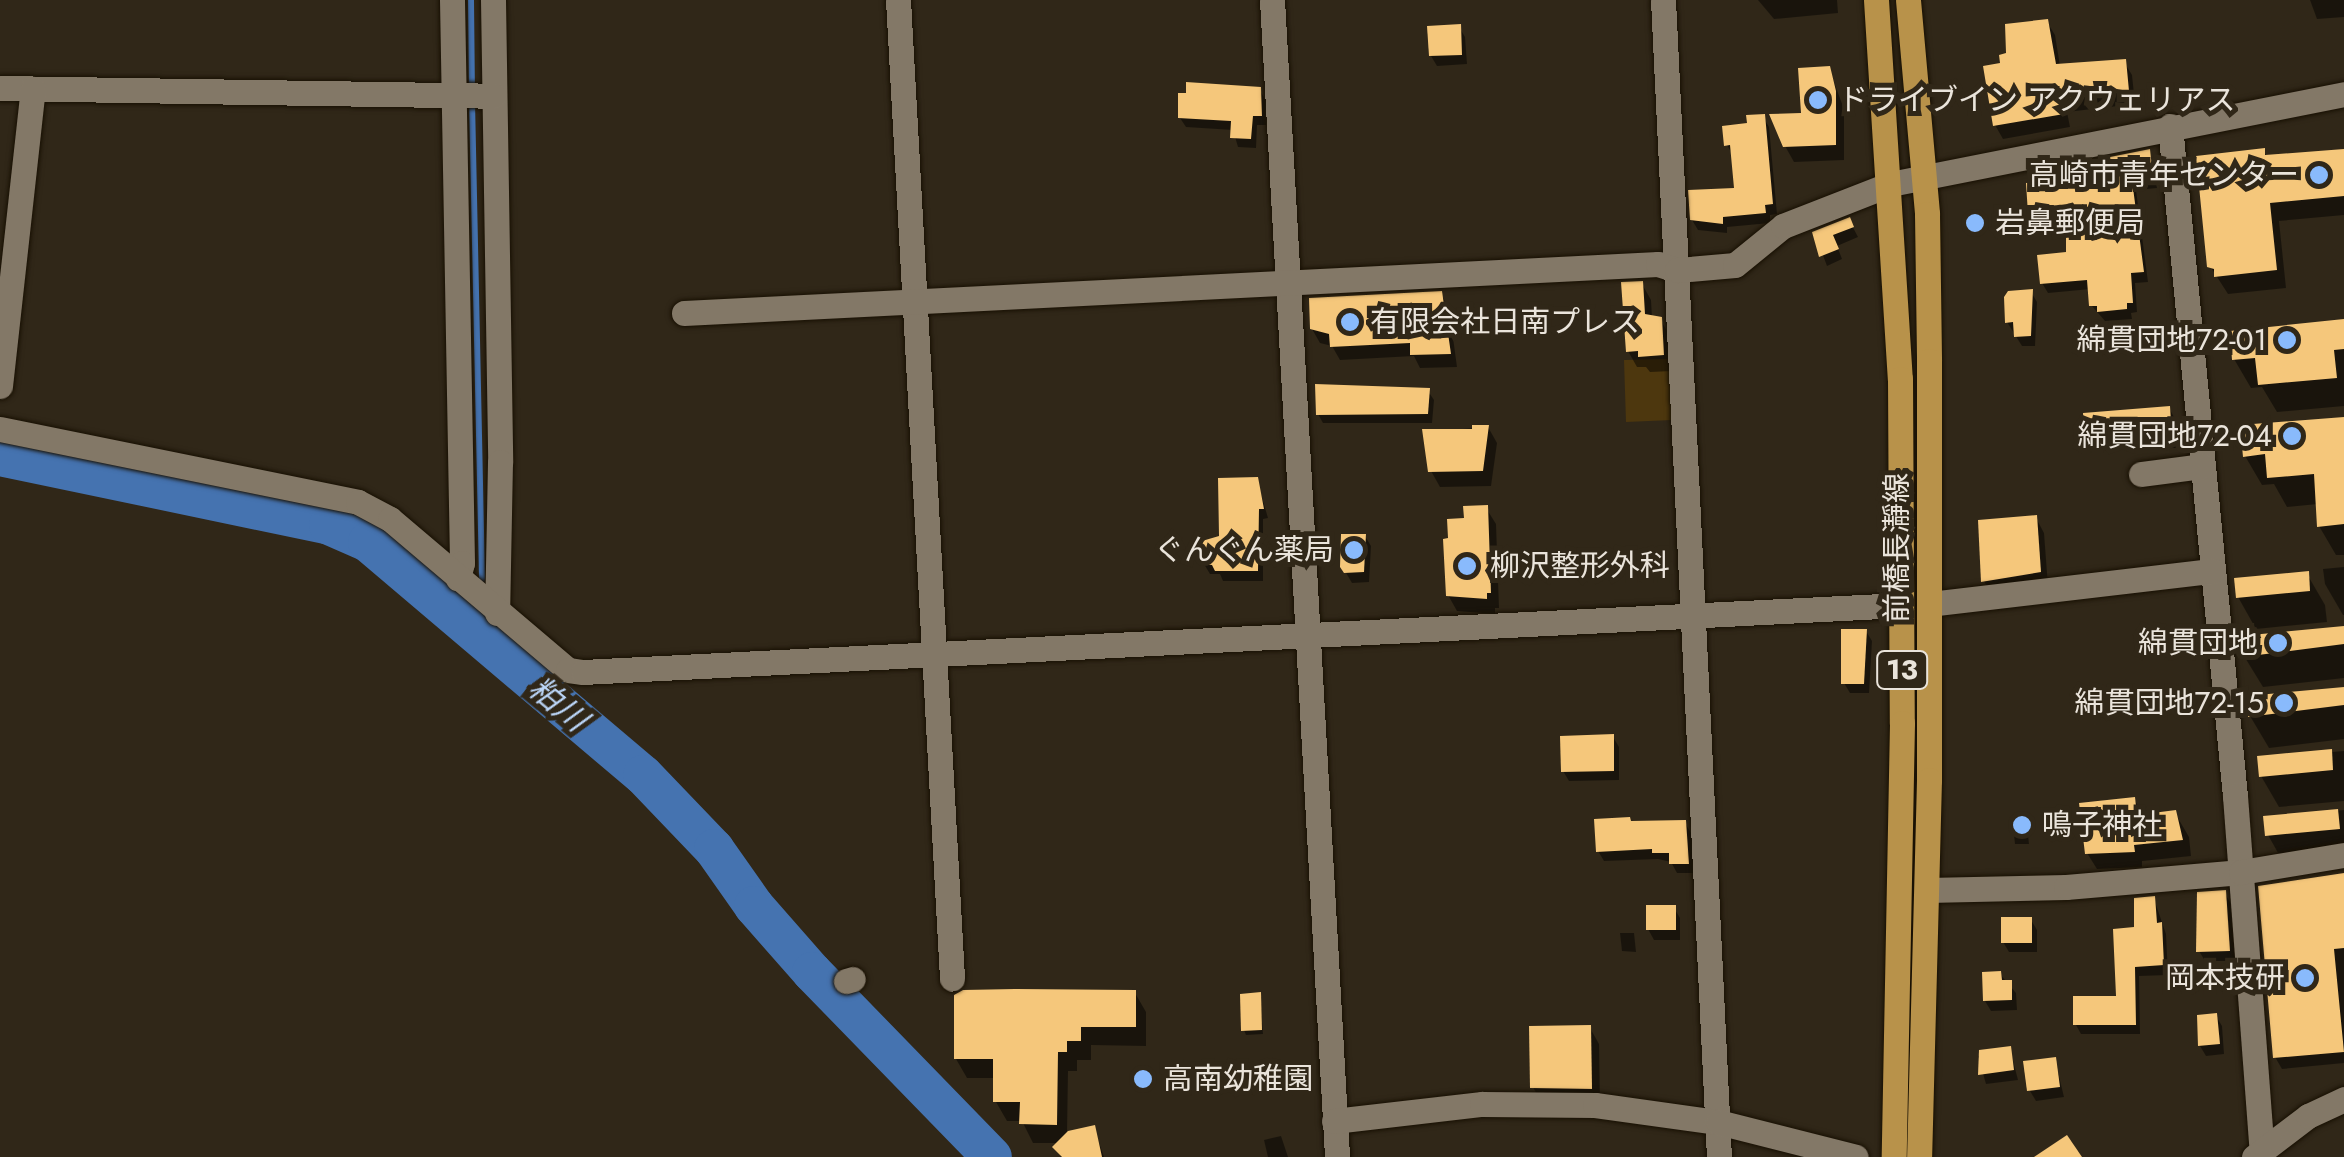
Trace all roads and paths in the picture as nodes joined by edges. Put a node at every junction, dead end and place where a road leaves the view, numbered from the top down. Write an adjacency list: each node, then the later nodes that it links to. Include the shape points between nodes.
1 (452, 0): 11 (street)
2 (493, 0): 11 (street)
3 (898, 0): 17 (street)
4 (1272, 0): 16 (street)
5 (1664, 0): 15 (street)
6 (1876, 0): 14 (main road, 前橋長瀞線 / 13)
7 (1908, 0): 13 (main road, 前橋長瀞線 / 13)
8 (0, 88): 9 (street)
9 (33, 89): 11 (street); 19 (street)
10 (2344, 94): 12 (street)
11 (474, 96): 24 (street, via 500,462); 24 (street, via 462,563)
12 (2170, 126): 13 (street); 21 (street)
13 (1924, 176): 14 (street); 25 (main road, 前橋長瀞線 / 13)
14 (1890, 184): 15 (street, via 1783,226 1735,266); 26 (main road, 前橋長瀞線 / 13)
15 (1676, 270): 16 (street, via 1658,264); 27 (street)
16 (1287, 282): 17 (street); 28 (street)
17 (917, 300): 18 (street); 29 (street)
18 (684, 313)
19 (0, 386)
20 (0, 429): 24 (street, via 358,502 390,520)
21 (2202, 466): 22 (street); 23 (street)
22 (2140, 474)
23 (2212, 571): 25 (street); 31 (street)
24 (479, 597): 29 (street, via 568,670 583,672)
25 (1930, 604): 32 (main road, 前橋長瀞線 / 13)
26 (1902, 605): 27 (street); 41 (main road, 前橋長瀞線 / 13)
27 (1693, 616): 28 (street); 36 (street)
28 (1308, 634): 29 (street); 35 (street)
29 (935, 653): 33 (street)
30 (2344, 856): 31 (street)
31 (2241, 872): 32 (street); 37 (street)
32 (1927, 890): 42 (main road, 前橋長瀞線 / 13)
33 (952, 978)
34 (2344, 1099): 37 (street, via 2308,1116)
35 (1334, 1121): 36 (street, via 1534,1103); 38 (street)
36 (1718, 1122): 39 (street); 40 (street)
37 (2259, 1155)
38 (1337, 1157)
39 (1719, 1157)
40 (1856, 1157)
41 (1894, 1157)
42 (1918, 1157)

